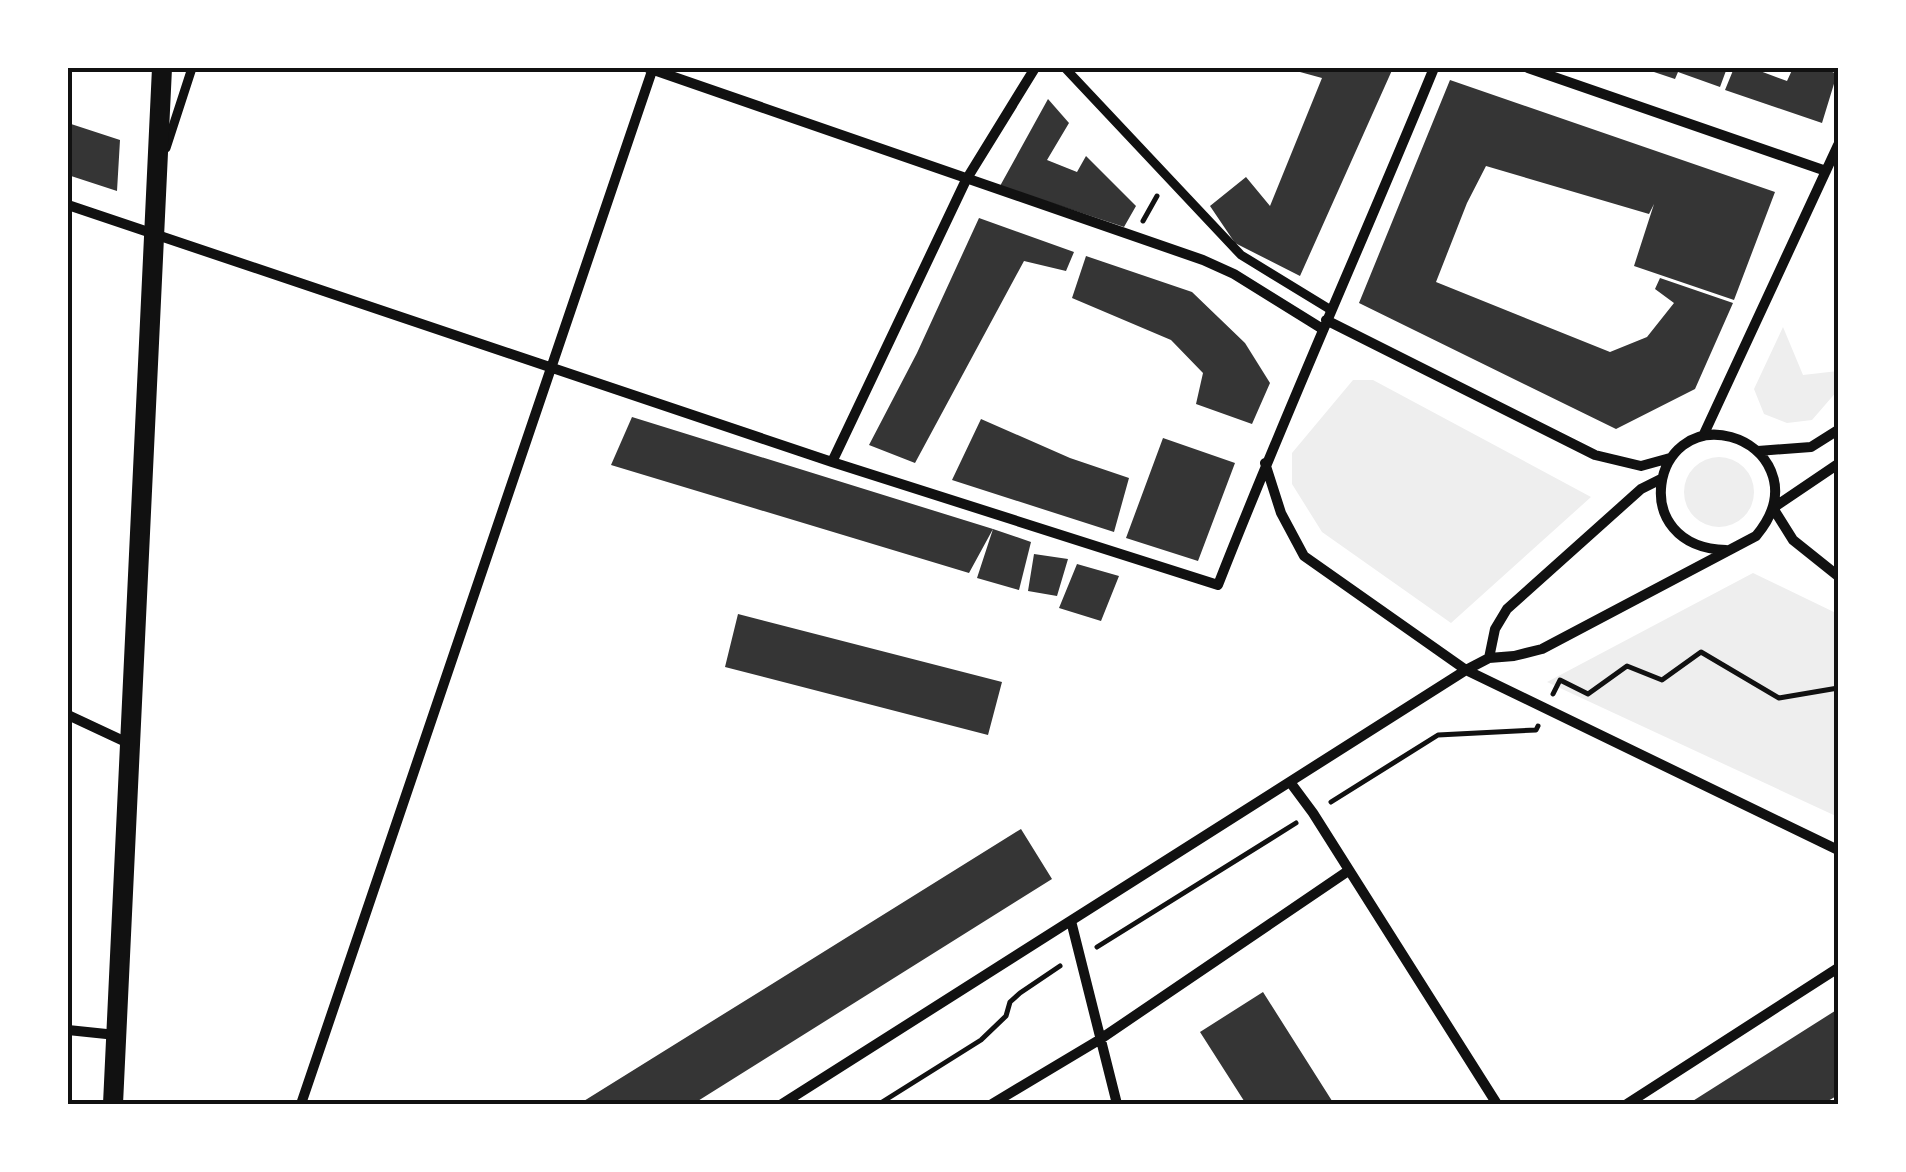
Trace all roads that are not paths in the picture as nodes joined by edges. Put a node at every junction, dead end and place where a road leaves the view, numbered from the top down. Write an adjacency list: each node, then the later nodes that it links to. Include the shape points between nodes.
1 (162, 68): 10 (main road)
2 (192, 68): 10 (street)
3 (651, 68): 11 (street); 15 (street)
4 (1035, 68): 11 (street)
5 (1066, 68): 14 (street, via 1241,255)
6 (1434, 68): 14 (street)
7 (1528, 68): 9 (street)
8 (1838, 145): 9 (street)
9 (1826, 172): 17 (street)
10 (158, 174): 13 (main road)
11 (966, 180): 14 (street, via 1234,274); 20 (street)
12 (68, 206): 13 (street)
13 (155, 234): 15 (street); 30 (main road)
14 (1326, 319): 19 (street, via 1594,456 1641,466); 21 (street)
15 (552, 368): 20 (street); 40 (street)
16 (1838, 430): 18 (street, via 1811,447)
17 (1702, 436): 18 (street, via 1722,434); 19 (street)
18 (1758, 451): 24 (street, via 1774,477)
19 (1670, 458): 23 (street)
20 (832, 462): 21 (street, via 1218,585)
21 (1266, 463): 28 (street, via 1304,556)
22 (1838, 464): 24 (street)
23 (1661, 479): 25 (street, via 1664,516 1674,531 1690,543); 27 (street, via 1640,489 1507,610)
24 (1773, 508): 25 (street, via 1756,536); 26 (street, via 1794,540)
25 (1726, 550): 27 (street, via 1542,649)
26 (1838, 576)
27 (1490, 658): 28 (street)
28 (1466, 670): 31 (street); 32 (street)
29 (68, 715): 30 (street)
30 (131, 744): 37 (main road)
31 (1290, 782): 33 (street); 34 (street)
32 (1838, 850)
33 (1348, 871): 38 (street); 44 (street)
34 (1071, 921): 38 (street); 41 (street)
35 (1838, 968): 45 (street)
36 (68, 1030): 37 (street)
37 (116, 1035): 39 (main road)
38 (1100, 1040): 42 (street); 43 (street)
39 (113, 1104)
40 (301, 1104)
41 (782, 1104)
42 (992, 1104)
43 (1118, 1104)
44 (1497, 1104)
45 (1627, 1104)

